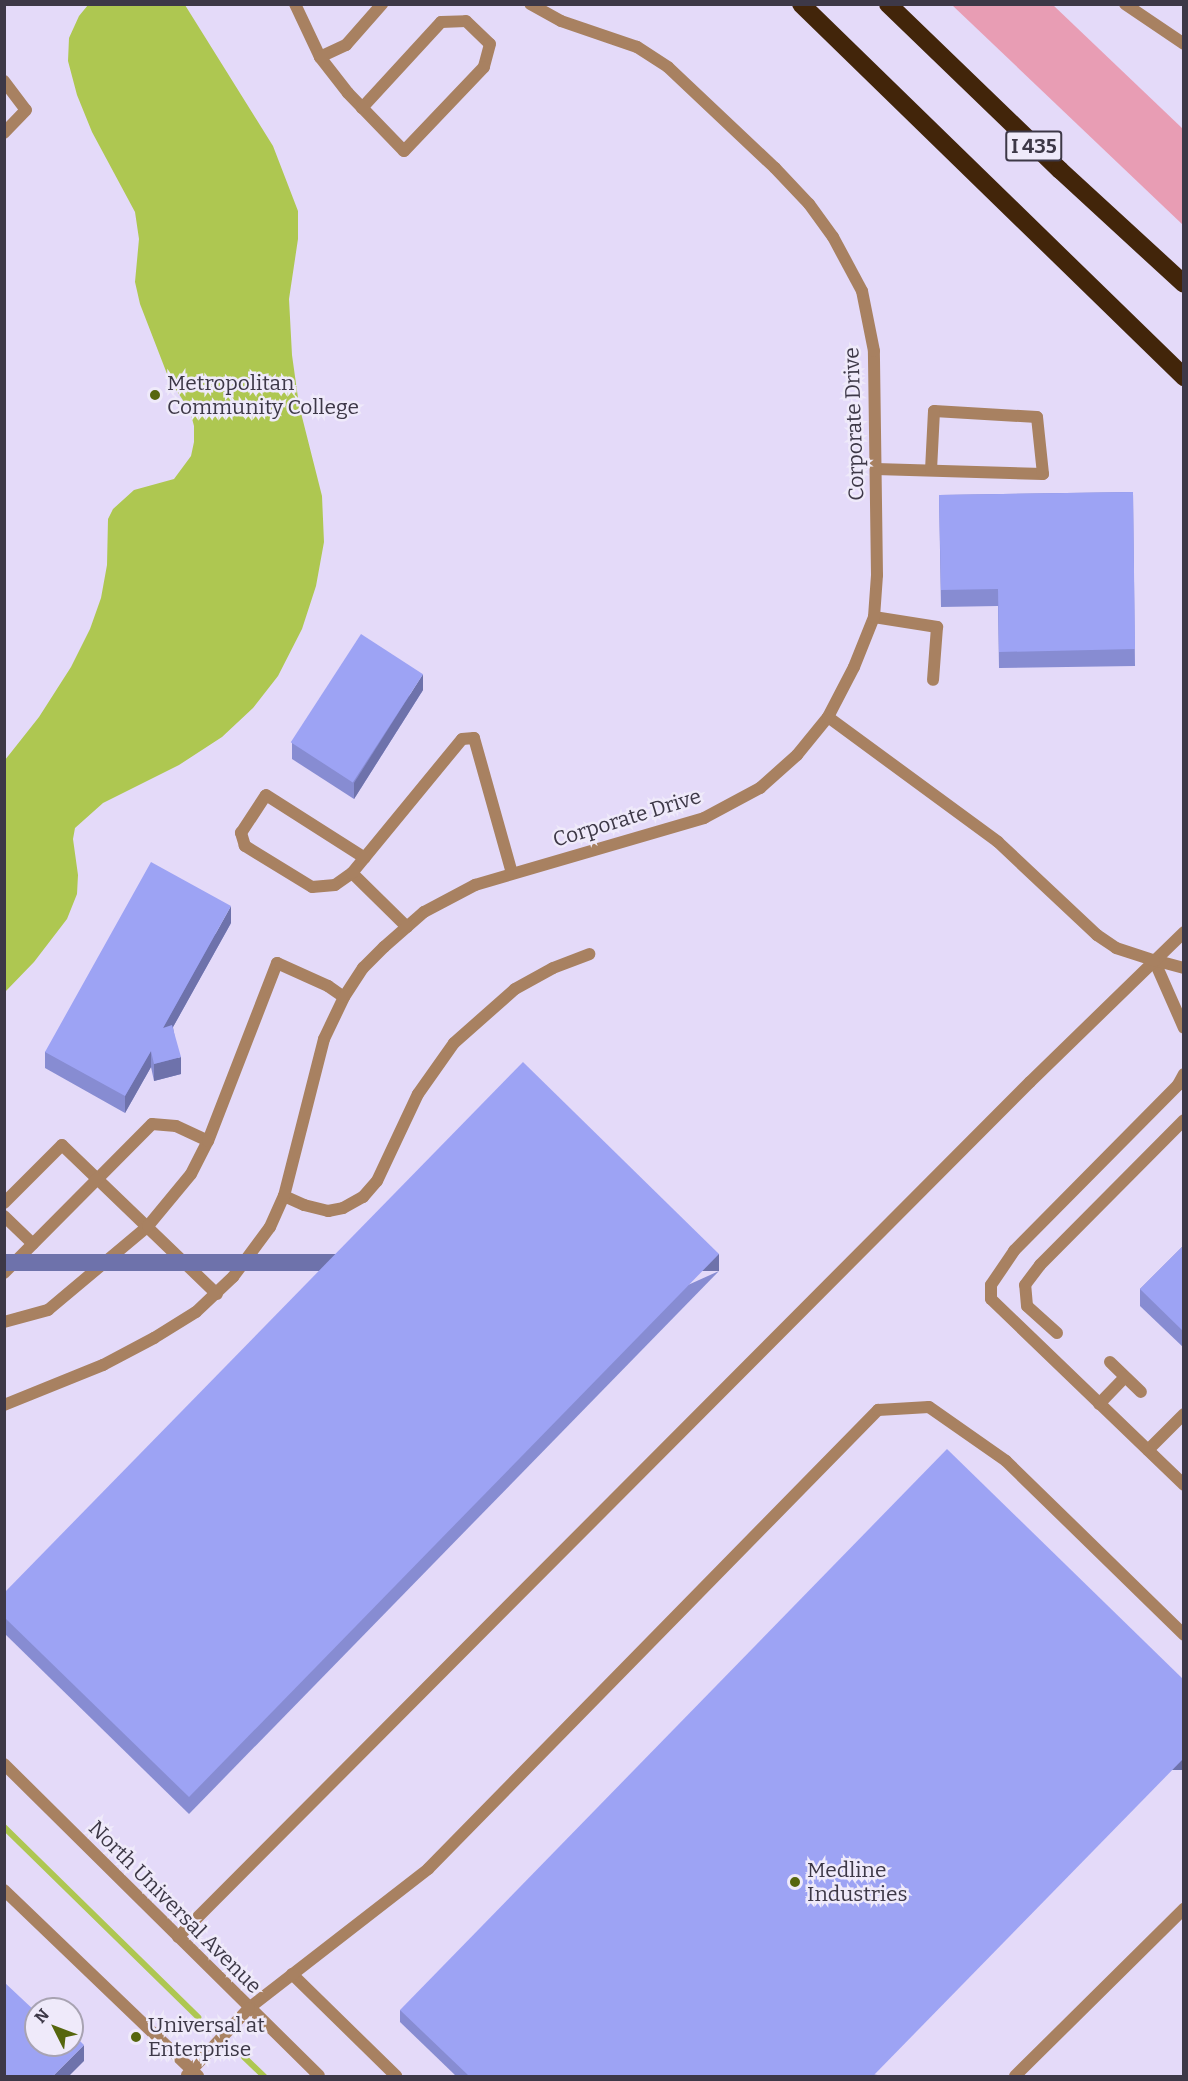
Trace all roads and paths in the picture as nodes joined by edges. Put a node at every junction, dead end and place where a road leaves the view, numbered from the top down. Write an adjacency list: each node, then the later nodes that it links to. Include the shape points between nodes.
1 (296, 4): 8 (street)
2 (382, 4): 8 (street, via 346,45)
3 (530, 4): 14 (street, Corporate Drive, via 561,21 637,47 668,67 809,204 833,237 862,291 874,351)
4 (801, 4): 13 (highway, I 435)
5 (888, 4): 12 (highway, I 435)
6 (1125, 4): 7 (street)
7 (1184, 44)
8 (320, 57): 10 (street)
9 (4, 81): 11 (street, via 26,110)
10 (362, 108): 10 (street, via 404,151 484,67 490,44 466,21 441,22)
11 (4, 133)
12 (1184, 284)
13 (1184, 377)
14 (876, 469): 15 (street); 16 (street, Corporate Drive)
15 (931, 470): 15 (street, via 1043,474 1037,417 934,411)
16 (874, 617): 17 (street, via 937,627); 18 (street, Corporate Drive)
17 (933, 680)
18 (828, 717): 21 (street, Corporate Drive, via 797,755 760,789 704,818); 25 (street, via 998,842 1097,934 1116,948)
19 (365, 858): 20 (street); 20 (street, via 266,795 241,833 245,846 312,887 335,885); 21 (street, via 462,739 474,738)
20 (352, 873): 22 (street)
21 (512, 873): 22 (street, Corporate Drive, via 475,885 424,912)
22 (407, 927): 27 (street, Corporate Drive, via 363,968)
23 (1184, 932): 25 (street)
24 (589, 954): 33 (street, via 515,989 454,1043 418,1094 377,1181 363,1197 328,1211)
25 (1154, 960): 26 (street); 28 (street); 54 (street)
26 (1184, 968)
27 (344, 997): 31 (street, via 277,963); 33 (street, Corporate Drive, via 324,1040)
28 (1184, 1028)
29 (1184, 1074): 45 (street, via 1178,1085 1014,1251 991,1285 991,1299)
30 (1184, 1120): 41 (street, via 1040,1265 1025,1285 1027,1306)
31 (208, 1141): 32 (street, via 176,1126 152,1124); 36 (street, via 191,1174)
32 (98, 1178): 34 (street, via 62,1145); 36 (street); 37 (street)
33 (284, 1196): 39 (street, Corporate Drive, via 251,1255)
34 (4, 1203)
35 (4, 1215): 37 (street)
36 (148, 1226): 39 (street); 40 (street, via 48,1310)
37 (33, 1244): 38 (street)
38 (4, 1273)
39 (217, 1294): 46 (street, Corporate Drive, via 154,1338 103,1365)
40 (4, 1322)
41 (1057, 1334)
42 (1110, 1362): 43 (street)
43 (1125, 1377): 44 (street); 45 (street)
44 (1142, 1392)
45 (1100, 1404): 48 (street)
46 (4, 1405)
47 (1184, 1414): 48 (street)
48 (1148, 1450): 49 (street)
49 (1184, 1485)
50 (1184, 1635): 55 (street, via 1006,1461 929,1407 878,1410 428,1869)
51 (4, 1764): 54 (street, North Universal Avenue)
52 (4, 1890): 57 (street)
53 (1184, 1909): 61 (street)
54 (178, 1937): 56 (street, North Universal Avenue)
55 (292, 1974): 56 (street); 60 (street)
56 (249, 2008): 57 (street); 59 (street, North Universal Avenue)
57 (192, 2074): 58 (street)
58 (178, 2076)
59 (319, 2076)
60 (396, 2076)
61 (1015, 2076)

